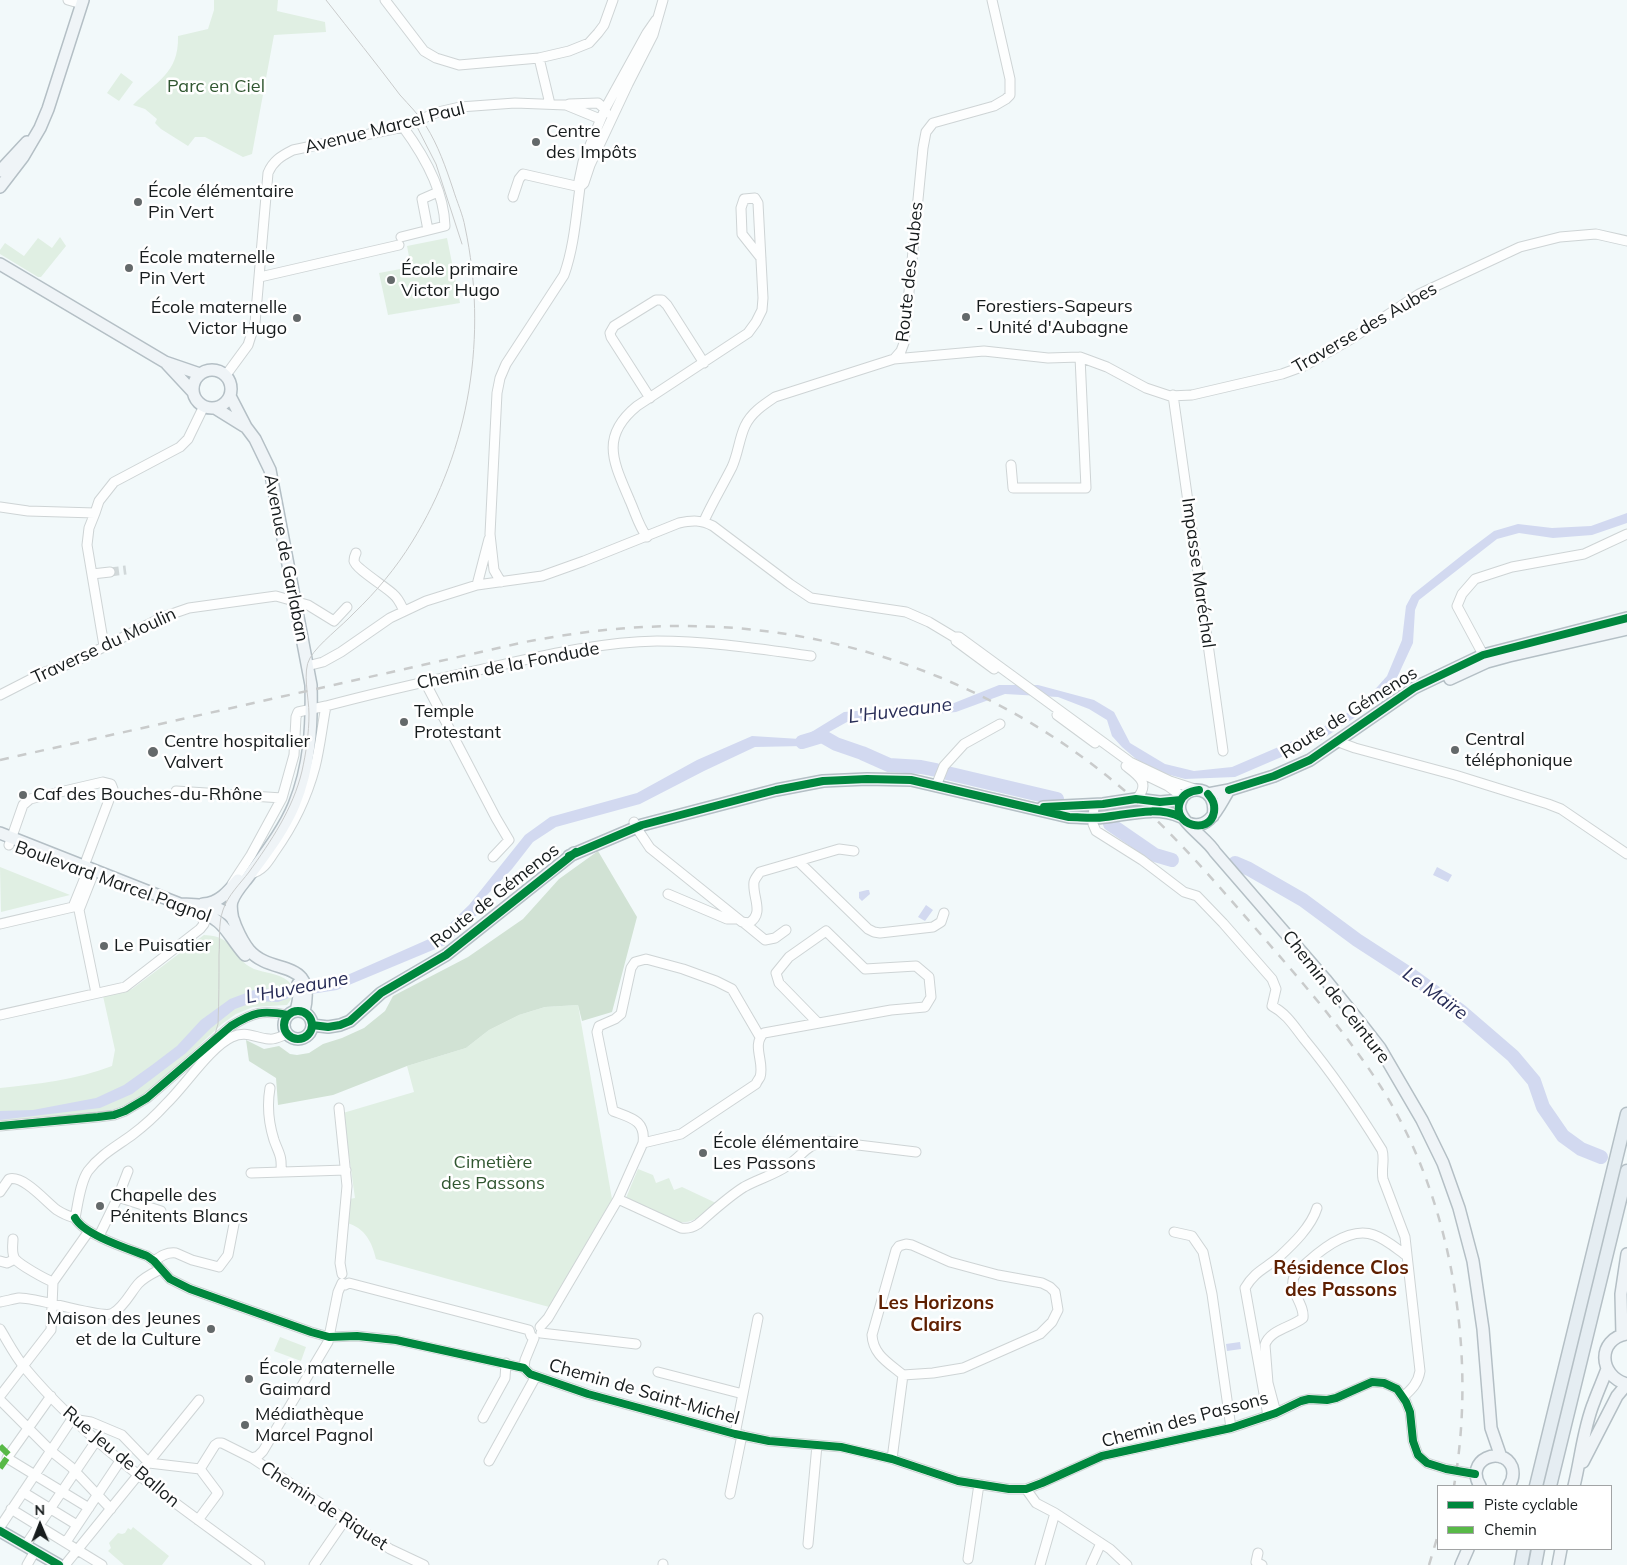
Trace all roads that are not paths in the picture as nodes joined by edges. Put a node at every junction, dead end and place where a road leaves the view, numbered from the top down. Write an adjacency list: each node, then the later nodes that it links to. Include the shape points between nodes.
1 (68, 0): 6 (street)
2 (385, 0): 8 (street, via 424,51 436,58 459,65)
3 (613, 0): 8 (street, via 604,25 588,43)
4 (663, 0): 7 (street)
5 (992, 0): 27 (street, Route des Aubes, via 1010,79 1010,95 994,106 932,123 926,132 904,343)
6 (82, 2): 14 (main road)
7 (656, 20): 11 (street, via 653,35); 12 (street)
8 (539, 58): 9 (street)
9 (550, 104): 10 (street, Avenue Marcel Paul); 13 (street, Avenue Marcel Paul, via 460,107)
10 (566, 105): 12 (street); 12 (street, Avenue Marcel Paul)
11 (616, 110): 12 (street); 15 (street)
12 (602, 112): 15 (street); 18 (street, via 583,162)
13 (402, 127): 19 (street, via 428,167); 25 (street, Avenue Marcel Paul, via 293,150 280,156 268,173)
14 (40, 128): 16 (main road); 17 (main road)
15 (590, 165): 18 (street)
16 (0, 171)
17 (0, 187)
18 (580, 187): 20 (street, via 523,174); 42 (street, via 570,258 564,275 500,378)
19 (438, 192): 21 (street, via 422,199); 21 (street, via 445,226)
20 (513, 197)
21 (428, 230): 25 (street, via 400,241)
22 (1627, 241): 34 (street, Traverse des Aubes, via 1596,234 1560,237 1520,247 1419,294 1304,366 1220,390)
23 (761, 258): 23 (street, via 742,234 744,199 755,198 759,207); 29 (street, via 763,298 756,322 748,334)
24 (0, 264): 28 (main road)
25 (260, 277): 31 (street, Avenue Marcel Paul, via 255,323 248,345)
26 (1080, 357): 27 (street, Traverse des Aubes, via 1048,358 984,351); 34 (street, Traverse des Aubes, via 1146,388); 38 (street, via 1086,488 1013,488)
27 (894, 359): 41 (street, Route des Aubes, via 775,397 764,404 745,427 732,466)
28 (165, 362): 30 (main road); 32 (main road)
29 (704, 363): 35 (street); 35 (street, via 662,300 656,300 614,326 611,337)
30 (200, 374): 31 (main road, via 216,370); 32 (main road, via 194,382)
31 (226, 375): 33 (main road, via 231,385)
32 (193, 392): 36 (main road, via 195,398)
33 (230, 396): 36 (main road, via 224,404); 37 (main road, Avenue de Garlaban)
34 (1173, 396): 68 (street, Impasse Maréchal)
35 (650, 398): 44 (street, via 619,425 613,454)
36 (209, 407): 37 (main road, Avenue de Garlaban); 40 (street, via 180,447 114,482)
37 (246, 427): 50 (main road, Avenue de Garlaban, via 256,439 270,470)
38 (1011, 465)
39 (0, 507): 40 (street)
40 (95, 513): 47 (street, via 87,545)
41 (704, 521): 44 (street, via 679,523); 55 (street, via 811,598 906,612)
42 (490, 534): 48 (street, via 494,570); 49 (street)
43 (1627, 534): 58 (street, via 1584,554 1512,567 1475,579 1457,606)
44 (647, 536): 48 (street, via 542,576)
45 (356, 553): 52 (street, via 356,565 381,583)
46 (110, 572): 47 (street)
47 (92, 574): 56 (street)
48 (501, 582): 49 (street)
49 (477, 585): 52 (street)
50 (293, 600): 51 (street, via 334,621); 56 (street, Traverse du Moulin, via 276,596 189,608); 59 (main road, Avenue de Garlaban)
51 (347, 607)
52 (404, 611): 59 (street, via 323,662)
53 (1627, 618): 58 (main road, Route de Gémenos)
54 (1627, 630): 58 (main road, Route de Gémenos)
55 (954, 637): 64 (street, via 955,641); 64 (street, via 959,637 1013,676)
56 (104, 646): 62 (street, Traverse du Moulin)
57 (811, 656): 60 (street, Chemin de la Fondude, via 655,641 578,649)
58 (1485, 659): 67 (main road, Route de Gémenos, via 1421,692 1397,700)
59 (307, 666): 61 (main road, Avenue de Garlaban)
60 (425, 682): 63 (street, Chemin de la Fondude); 89 (street, via 509,840)
61 (307, 686): 65 (main road, Avenue de Garlaban); 92 (main road, Avenue de Garlaban, via 311,730 302,785 283,825)
62 (0, 695)
63 (322, 707): 65 (street, Chemin de la Fondude); 92 (street, via 314,768 300,808 265,865)
64 (1050, 707): 69 (street)
65 (304, 712): 75 (street, via 298,712 296,717 294,755); 94 (main road, Avenue de Garlaban, via 303,747 289,801 258,855)
66 (1000, 724): 71 (street, via 964,744 944,766)
67 (1336, 741): 72 (main road, Route de Gémenos, via 1310,760 1274,776); 88 (street, via 1561,809)
68 (1224, 751)
69 (1119, 757): 70 (street); 74 (street, via 1170,781)
70 (1126, 766): 76 (street, via 1168,786); 77 (street, via 1143,783 1143,790)
71 (936, 786): 79 (main road, Route de Gémenos); 83 (main road, Route de Gémenos, via 911,780 831,781 674,810)
72 (1229, 790): 74 (main road, Route de Gémenos); 81 (main road)
73 (176, 791): 75 (street)
74 (1203, 792): 76 (main road, via 1192,791); 81 (main road, via 1214,804)
75 (282, 798): 94 (street)
76 (1182, 798): 77 (main road, Route de Gémenos, via 1160,802); 82 (main road, via 1179,808)
77 (1136, 799): 78 (main road, Route de Gémenos)
78 (1094, 804): 79 (main road, Route de Gémenos); 80 (street)
79 (1029, 808): 80 (main road, Route de Gémenos)
80 (1094, 818): 82 (main road, Route de Gémenos, via 1137,811 1170,812); 132 (street, via 1096,831 1184,892 1197,896 1272,980 1276,989 1272,1006 1282,1011 1320,1058 1382,1150 1382,1178 1406,1237)
81 (1210, 819): 82 (main road, via 1198,826); 86 (main road)
82 (1184, 820): 86 (main road, Chemin de Ceinture)
83 (635, 825): 98 (street, via 650,848); 106 (main road, Route de Gémenos, via 569,856 446,955 381,993 350,1021 334,1026)
84 (0, 833): 85 (main road, Boulevard Marcel Pagnol)
85 (7, 841): 91 (main road, Boulevard Marcel Pagnol); 91 (street, via 23,805 30,799 108,782 113,788)
86 (1210, 843): 165 (main road, Chemin de Ceinture, via 1380,1048 1443,1163 1473,1261 1483,1329)
87 (854, 851): 90 (street, via 839,849)
88 (1627, 854)
89 (493, 857)
90 (798, 861): 96 (street, via 874,932 932,927 941,922); 98 (street, via 760,872 754,882 756,917 749,923)
91 (88, 872): 95 (street); 97 (main road, Boulevard Marcel Pagnol)
92 (250, 874): 94 (main road, Avenue de Garlaban)
93 (668, 894): 98 (street, via 727,919)
94 (228, 896): 97 (main road); 97 (main road); 97 (main road, Avenue de Garlaban, via 212,904)
95 (76, 909): 99 (street); 102 (street)
96 (944, 913)
97 (214, 917): 101 (main road, via 256,956 293,971); 101 (main road, via 251,961); 102 (street, via 125,987)
98 (740, 921): 100 (street, via 765,940)
99 (0, 924)
100 (786, 930)
101 (296, 977): 103 (main road, via 303,999)
102 (96, 993): 104 (street)
103 (296, 1013): 106 (main road, via 310,1018); 107 (main road, via 284,1022); 112 (street, via 259,1012 241,1020 147,1098 125,1111 98,1117)
104 (0, 1015)
105 (818, 1023): 105 (street, via 779,983 776,972 789,957 826,931 865,969 916,966 929,977 931,997 926,1007); 108 (street, via 764,1033)
106 (312, 1025): 107 (main road, via 308,1034 300,1039)
107 (287, 1034): 125 (street, via 269,1039 241,1033 219,1045 167,1104 87,1172)
108 (760, 1037): 113 (street, via 760,1077 756,1084 681,1134); 113 (street, via 732,989 683,969 646,959 635,962 621,1014 599,1026 596,1032 613,1111 634,1120 642,1128)
109 (270, 1088): 117 (street, via 269,1115 274,1141 281,1154)
110 (339, 1108): 115 (street)
111 (1627, 1114): 186 (highway)
112 (0, 1126)
113 (643, 1143): 122 (street)
114 (916, 1152): 122 (street, via 816,1142 794,1162 743,1188 686,1229)
115 (346, 1170): 117 (street); 137 (street, via 340,1263)
116 (128, 1171): 121 (street)
117 (281, 1171): 119 (street)
118 (1627, 1171): 187 (highway)
119 (251, 1172)
120 (0, 1192): 125 (street, Chemin de Saint-Michel, via 9,1179 18,1179 65,1216)
121 (118, 1197): 124 (street); 129 (street)
122 (618, 1199): 143 (street, via 548,1318)
123 (1317, 1208): 160 (street, via 1297,1239 1251,1278 1245,1288)
124 (161, 1211)
125 (75, 1218): 127 (street, Chemin de Saint-Michel)
126 (235, 1219): 134 (street, via 228,1255 219,1267 176,1253)
127 (89, 1231): 129 (street, Chemin de Saint-Michel); 138 (street)
128 (1174, 1232): 164 (street, via 1192,1236 1202,1252 1212,1294)
129 (99, 1236): 134 (street, Chemin de Saint-Michel)
130 (13, 1238): 133 (street)
131 (1627, 1254): 144 (main road, via 1621,1294)
132 (1407, 1256): 157 (street, via 1420,1371 1414,1387); 160 (street, via 1376,1235 1356,1234 1322,1249 1297,1272 1292,1287 1304,1313 1303,1318 1272,1335 1265,1345)
133 (15, 1259): 135 (street); 138 (street)
134 (154, 1261): 136 (street, Chemin de Saint-Michel)
135 (0, 1262)
136 (161, 1269): 140 (street, via 140,1282 109,1315); 145 (street, Chemin de Saint-Michel, via 170,1279 190,1289)
137 (344, 1280): 143 (street); 145 (street, via 338,1292)
138 (53, 1282): 140 (street)
139 (0, 1302): 140 (street, via 19,1298)
140 (51, 1303): 148 (street, via 51,1330)
141 (758, 1318): 155 (street)
142 (0, 1329): 148 (street, Rue Jeu de Ballon)
143 (536, 1332): 146 (street); 149 (street)
144 (1624, 1334): 150 (main road, via 1609,1345 1605,1360)
145 (329, 1337): 147 (street, Chemin de Saint-Michel, via 396,1340); 171 (street, via 263,1451)
146 (636, 1344)
147 (506, 1364): 149 (street, Chemin de Saint-Michel); 161 (street, via 505,1378)
148 (24, 1366): 156 (street, Rue Jeu de Ballon); 158 (street)
149 (524, 1368): 153 (street, Chemin de Saint-Michel)
150 (1607, 1369): 154 (main road, via 1614,1379); 178 (main road, via 1582,1443)
151 (658, 1372): 155 (street)
152 (903, 1375): 152 (street, via 878,1355 872,1341 893,1257 900,1246 912,1245 950,1262 998,1276 1042,1283 1055,1292 1058,1310 1040,1334 963,1368); 172 (street)
153 (536, 1376): 166 (street, Chemin de Saint-Michel, via 588,1394); 175 (street)
154 (1627, 1384): 178 (main road, via 1617,1396)
155 (743, 1394): 166 (street)
156 (51, 1396): 162 (street, Rue Jeu de Ballon); 163 (street)
157 (1402, 1397): 160 (street, Chemin des Passons, via 1391,1386 1372,1382 1336,1398 1301,1401); 180 (street, via 1410,1412 1418,1455 1426,1463)
158 (0, 1398): 163 (street)
159 (199, 1400): 176 (street)
160 (1272, 1414): 164 (street, Chemin des Passons)
161 (483, 1418)
162 (72, 1419): 167 (street, Rue Jeu de Ballon); 169 (street); 176 (street, via 91,1422 122,1435)
163 (29, 1427): 169 (street); 181 (street, via 6,1458)
164 (1232, 1428): 189 (street, Chemin des Passons, via 1102,1456)
165 (1490, 1428): 170 (main road, Chemin de Ceinture); 173 (main road, Chemin de Ceinture)
166 (738, 1435): 168 (street, Chemin de Saint-Michel); 192 (street)
167 (96, 1440): 174 (street, Rue Jeu de Ballon); 179 (street)
168 (817, 1445): 172 (street, Chemin de Saint-Michel, via 842,1447); 206 (street)
169 (51, 1451): 179 (street); 181 (street)
170 (1501, 1457): 173 (main road); 185 (main road, Chemin de Ceinture, via 1513,1470)
171 (252, 1458): 177 (street, Chemin de Riquet, via 218,1443); 200 (street, Chemin de Riquet)
172 (892, 1459): 183 (street, Chemin de Saint-Michel, via 958,1481)
173 (1483, 1459): 180 (main road, Chemin de Ceinture)
174 (120, 1461): 182 (street, Rue Jeu de Ballon); 193 (street)
175 (489, 1461)
176 (149, 1463): 177 (street); 182 (street)
177 (200, 1469): 199 (street, via 218,1493)
178 (1578, 1472): 188 (main road)
179 (75, 1473): 190 (street); 193 (street)
180 (1476, 1474): 184 (main road)
181 (34, 1475): 190 (street); 191 (street)
182 (138, 1476): 196 (street); 199 (street, Rue Jeu de Ballon)
183 (978, 1484): 189 (street, Chemin de Saint-Michel); 214 (street)
184 (1479, 1485)
185 (1509, 1485)
186 (1536, 1485)
187 (1550, 1485)
188 (1574, 1485)
189 (1026, 1489): 198 (street, via 1036,1503)
190 (62, 1491): 194 (street); 195 (street)
191 (23, 1492): 195 (street); 197 (street)
192 (730, 1494)
193 (98, 1495): 194 (street); 196 (street)
194 (89, 1508): 201 (street)
195 (50, 1509): 201 (street); 202 (street)
196 (111, 1509): 208 (street)
197 (11, 1510): 202 (street); 203 (street)
198 (1056, 1513): 205 (street); 222 (street)
199 (198, 1520): 219 (street, Rue Jeu de Ballon)
200 (345, 1520): 220 (street); 221 (street, Chemin de Riquet, via 390,1549)
201 (77, 1525): 204 (street)
202 (39, 1526): 204 (street); 207 (street)
203 (0, 1529): 207 (main road)
204 (66, 1542): 208 (street)
205 (1101, 1543): 223 (street); 224 (street)
206 (808, 1544)
207 (30, 1548): 215 (street); 216 (main road)
208 (78, 1549): 217 (street); 218 (street)
209 (1468, 1550): 226 (main road)
210 (1524, 1550): 227 (highway)
211 (1538, 1550): 228 (highway)
212 (1561, 1550): 229 (main road)
213 (1258, 1553): 225 (street, via 1256,1562)
214 (968, 1559)
215 (27, 1565)
216 (59, 1565)
217 (65, 1565)
218 (102, 1565)
219 (260, 1565)
220 (314, 1565)
221 (424, 1565)
222 (1040, 1565)
223 (1091, 1565)
224 (1127, 1565)
225 (1262, 1565)
226 (1461, 1565)
227 (1521, 1565)
228 (1536, 1565)
229 (1558, 1565)

